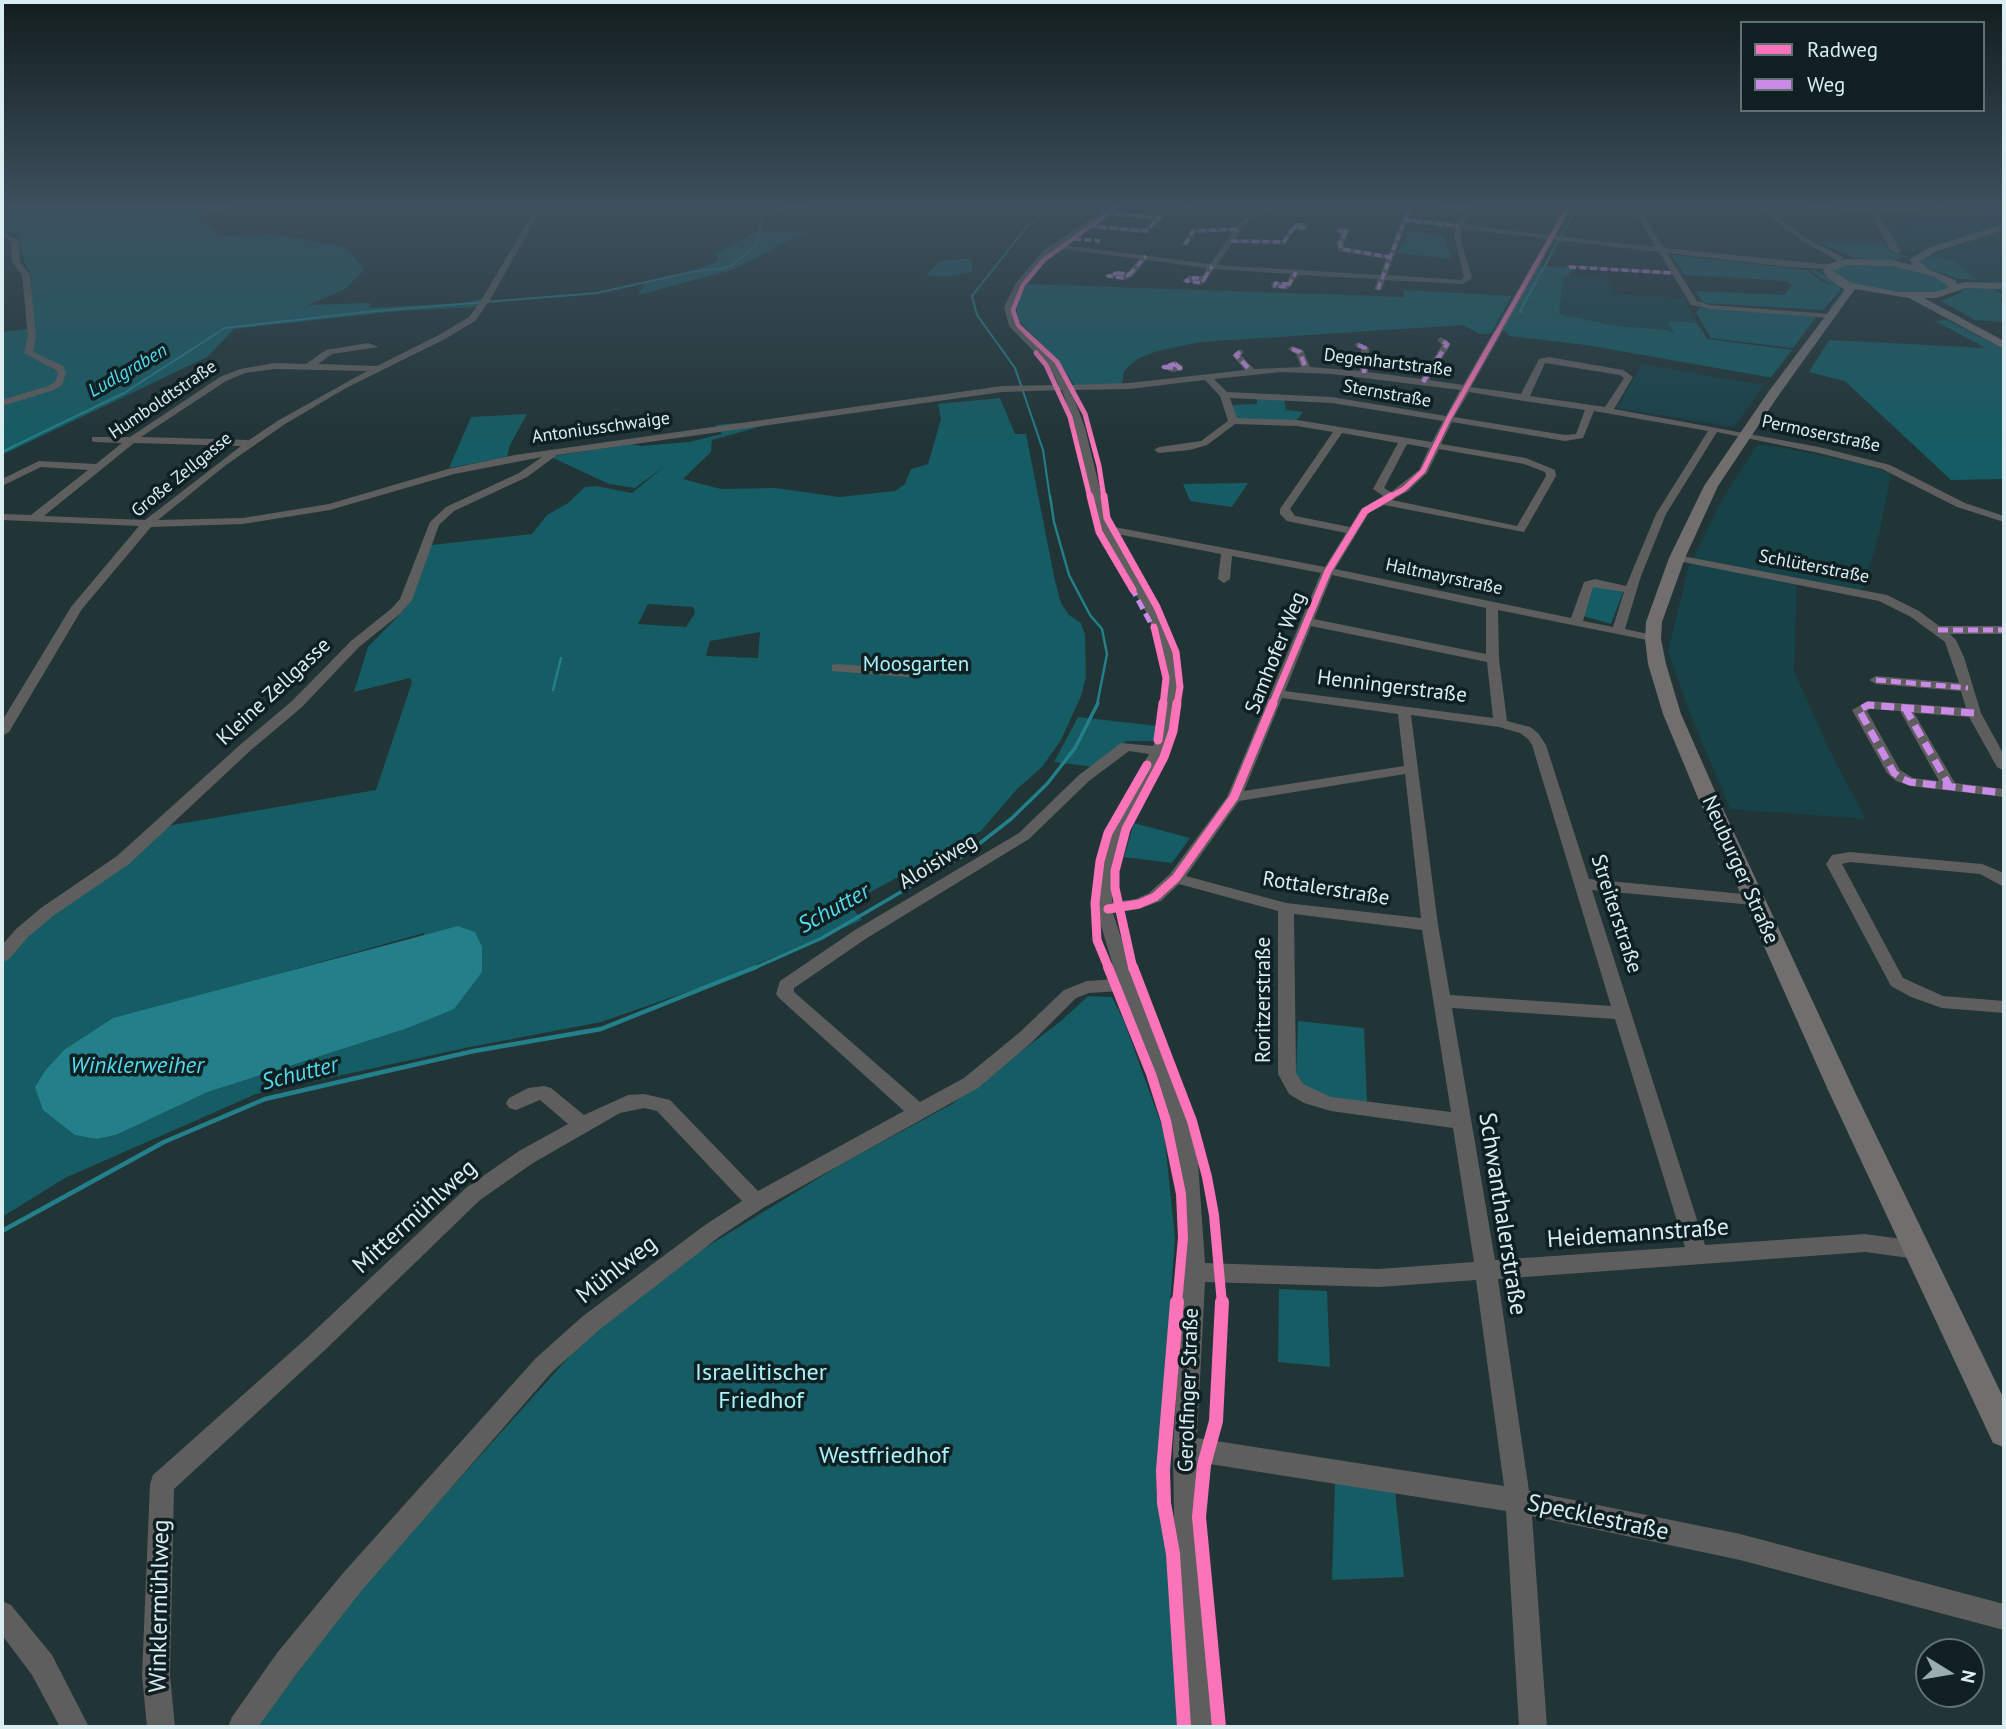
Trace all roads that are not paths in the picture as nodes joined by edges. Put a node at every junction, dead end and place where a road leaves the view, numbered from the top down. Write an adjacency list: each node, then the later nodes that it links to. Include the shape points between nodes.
1 (27, 287): 35 (street, via 32,336 28,354 62,373 51,388)
2 (494, 287): 23 (street, Große Zellgasse, via 484,304 460,327)
3 (1019, 287): 31 (street, Gerolfinger Straße, via 1008,307 1012,324 1048,358)
4 (1523, 287): 32 (street, Samhofer Weg)
5 (1684, 287): 15 (street, via 1696,304)
6 (1848, 287): 15 (main road, Neuburger Straße, via 1850,290)
7 (1858, 287): 11 (main road)
8 (1964, 287): 10 (main road)
9 (1966, 287): 14 (main road, via 1938,299)
10 (1953, 288): 13 (main road)
11 (1881, 293): 12 (main road); 15 (main road, Neuburger Straße, via 1857,294)
12 (1899, 295): 13 (main road); 17 (main road, via 1927,302)
13 (1936, 295): 14 (main road, via 1931,300)
14 (1947, 310): 17 (main road)
15 (1831, 316): 42 (main road, Neuburger Straße)
16 (1441, 340): 30 (street, via 1447,344)
17 (2004, 344)
18 (1358, 345): 27 (street, via 1365,348)
19 (362, 348): 22 (street, via 329,352)
20 (1292, 349): 25 (street, via 1300,352)
21 (1240, 352): 26 (street, via 1236,355)
22 (308, 367): 23 (street, Humboldtstraße); 44 (street, Humboldtstraße, via 259,368 233,374)
23 (376, 368): 46 (street, Große Zellgasse)
24 (1167, 369): 29 (street, via 1164,372)
25 (1306, 369): 26 (street, Degenhartstraße); 27 (street, Degenhartstraße)
26 (1251, 371): 28 (street, Degenhartstraße)
27 (1364, 373): 30 (street, Degenhartstraße)
28 (1206, 376): 29 (street, Degenhartstraße); 33 (street)
29 (1174, 381): 31 (street, Degenhartstraße)
30 (1423, 382): 32 (street, Degenhartstraße)
31 (1065, 387): 49 (street, Antoniusschwaige, via 1023,387); 57 (street, Gerolfinger Straße, via 1080,428)
32 (1465, 388): 34 (street, Degenhartstraße); 38 (street, Samhofer Weg)
33 (1224, 395): 38 (street, Sternstraße, via 1315,398); 39 (street)
34 (1524, 398): 36 (street, Degenhartstraße); 37 (street, via 1542,360 1627,374)
35 (2, 403)
36 (1590, 408): 37 (street, Degenhartstraße); 38 (street, Sternstraße, via 1580,436 1572,439)
37 (1608, 411): 40 (street, Degenhartstraße)
38 (1448, 420): 47 (street, Samhofer Weg)
39 (1233, 421): 41 (street); 48 (street, via 1204,443)
40 (1714, 429): 42 (street, Degenhartstraße); 63 (street, via 1661,514)
41 (1339, 430): 45 (street); 58 (street, via 1285,514)
42 (1745, 436): 55 (street, Permoserstraße, via 1871,462 1961,505); 60 (main road, Neuburger Straße, via 1711,486)
43 (95, 439): 44 (street)
44 (131, 440): 46 (street); 50 (street, Humboldtstraße)
45 (1404, 441): 47 (street); 52 (street, via 1378,489)
46 (251, 443): 56 (street, Große Zellgasse)
47 (1435, 446): 52 (street, Samhofer Weg, via 1415,481); 52 (street, via 1526,461 1546,468 1551,476 1520,530)
48 (1160, 450)
49 (553, 453): 56 (street, Antoniusschwaige, via 452,471 314,511 233,522); 96 (street, Kleine Zellgasse, via 523,475 450,509 434,524 406,600 397,611 355,644 297,704 122,860)
50 (96, 467): 51 (street, via 39,464); 54 (street, Humboldtstraße)
51 (2, 483)
52 (1385, 498): 58 (street, Samhofer Weg, via 1366,511)
53 (2, 517): 54 (street, Antoniusschwaige)
54 (33, 519): 56 (street, Antoniusschwaige)
55 (2004, 519)
56 (147, 524): 81 (street, Große Zellgasse, via 78,607)
57 (1104, 528): 59 (street, Haltmayrstraße); 82 (street, Gerolfinger Straße, via 1152,612 1167,650 1171,693)
58 (1353, 531): 61 (street, Samhofer Weg)
59 (1227, 552): 61 (street, Haltmayrstraße); 62 (street)
60 (1677, 558): 67 (street, Schlüterstraße, via 1883,598); 70 (main road, Neuburger Straße, via 1654,622)
61 (1328, 571): 64 (street, Haltmayrstraße); 65 (street, Samhofer Weg)
62 (1224, 579)
63 (1630, 590): 66 (street, via 1588,585); 68 (street)
64 (1492, 605): 66 (street, Haltmayrstraße); 71 (street)
65 (1308, 622): 71 (street); 76 (street, Samhofer Weg)
66 (1576, 622): 68 (street, Haltmayrstraße)
67 (1938, 630): 69 (street); 75 (street, Schlüterstraße, via 1950,640)
68 (1618, 631): 70 (street, Haltmayrstraße)
69 (2004, 631)
70 (1653, 639): 91 (main road, Neuburger Straße, via 1672,714)
71 (1493, 659): 80 (street)
72 (837, 668): 73 (street)
73 (908, 673)
74 (1876, 680): 75 (street)
75 (1968, 688): 79 (street, Schlüterstraße)
76 (1279, 694): 78 (street, Henningerstraße); 87 (street, Samhofer Weg)
77 (1905, 708): 79 (street); 85 (street); 85 (street, via 1868,705 1859,710 1894,773 1910,782)
78 (1405, 710): 80 (street, Henningerstraße); 84 (street, Schwanthalerstraße)
79 (1974, 713): 83 (street, Schlüterstraße)
80 (1500, 723): 90 (street, Streiterstraße, via 1525,730 1539,745)
81 (2, 732)
82 (1158, 751): 93 (street, Gerolfinger Straße, via 1113,833 1104,878); 103 (street, Aloisiweg, via 1125,746 1024,836 860,934 786,985 785,994)
83 (2004, 767)
84 (1410, 769): 87 (street); 94 (street, Schwanthalerstraße)
85 (1950, 787): 86 (street)
86 (2004, 793)
87 (1234, 797): 88 (street, Samhofer Weg)
88 (1176, 878): 92 (street, Rottalerstraße); 93 (street, Samhofer Weg, via 1139,904)
89 (2004, 882): 100 (street, via 1982,869 1850,857 1834,864 1897,982 1942,1002)
90 (1583, 884): 91 (street); 101 (street, Streiterstraße)
91 (1753, 900): 107 (main road, Neuburger Straße)
92 (1286, 908): 94 (street, Rottalerstraße); 104 (street, Roritzerstraße, via 1287,1074 1296,1089 1331,1104)
93 (1104, 909): 98 (street, Gerolfinger Straße)
94 (1430, 925): 99 (street, Schwanthalerstraße)
95 (2, 932): 96 (street)
96 (22, 933): 97 (street, Kleine Zellgasse)
97 (2, 956)
98 (1127, 984): 103 (street, Mühlweg, via 1087,987 1070,994 971,1083); 109 (street, Gerolfinger Straße, via 1176,1106 1188,1163)
99 (1442, 1001): 101 (street); 104 (street, Schwanthalerstraße)
100 (2004, 1007)
101 (1624, 1013): 108 (street, Streiterstraße)
102 (516, 1103): 105 (street, via 544,1093)
103 (919, 1113): 106 (street, Mühlweg)
104 (1460, 1121): 110 (street, Schwanthalerstraße)
105 (583, 1125): 106 (street, Mittermühlweg, via 628,1102 663,1105); 113 (street, Mittermühlweg, via 473,1194)
106 (756, 1202): 119 (street, Mühlweg, via 656,1272 544,1365 353,1581)
107 (1917, 1250): 108 (street, Heidemannstraße, via 1865,1243); 111 (main road, Neuburger Straße)
108 (1698, 1256): 110 (street, Heidemannstraße)
109 (1195, 1272): 110 (street, Heidemannstraße, via 1378,1278); 112 (street, Gerolfinger Straße)
110 (1486, 1272): 114 (street, Schwanthalerstraße)
111 (2004, 1432)
112 (1185, 1448): 114 (street, Specklestraße); 120 (street, Gerolfinger Straße, via 1187,1555)
113 (162, 1484): 118 (street, Winklermühlweg, via 156,1675)
114 (1517, 1501): 116 (street, Specklestraße, via 1740,1547); 121 (street, Schwanthalerstraße)
115 (2, 1614): 117 (street, via 42,1665)
116 (2004, 1617)
117 (75, 1727)
118 (161, 1727)
119 (242, 1727)
120 (1202, 1727)
121 (1533, 1727)

